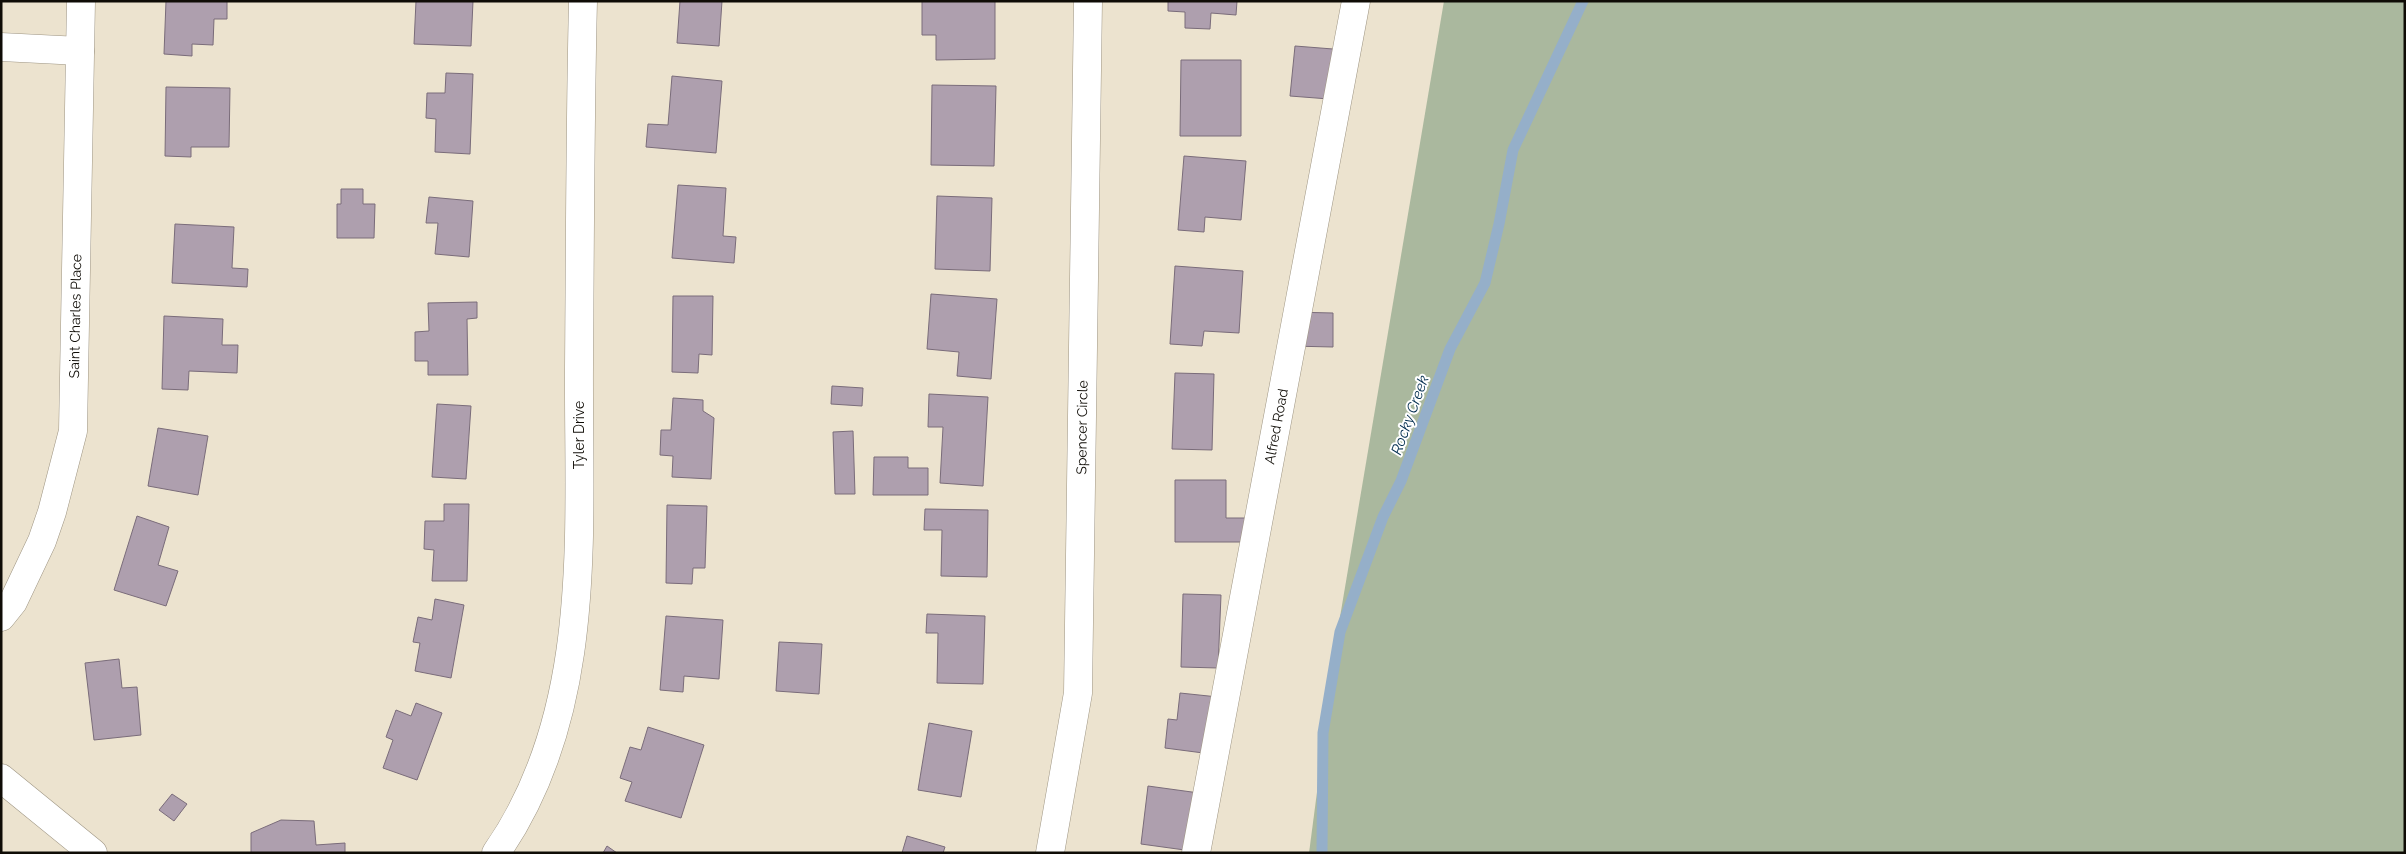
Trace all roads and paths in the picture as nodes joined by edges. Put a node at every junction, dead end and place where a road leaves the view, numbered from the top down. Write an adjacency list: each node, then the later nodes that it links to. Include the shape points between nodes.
1 (81, 1): 6 (street, Saint Charles Place)
2 (583, 1): 10 (street, Tyler Drive, via 577,601 557,725 524,807)
3 (1088, 1): 11 (street, Spencer Circle, via 1078,693)
4 (1356, 1): 12 (street, Alfred Road)
5 (1, 47): 6 (street)
6 (80, 51): 7 (street, Saint Charles Place, via 72,431 42,540 13,602)
7 (1, 617)
8 (1, 778): 9 (street)
9 (93, 853)
10 (496, 853)
11 (1050, 853)
12 (1196, 853)

